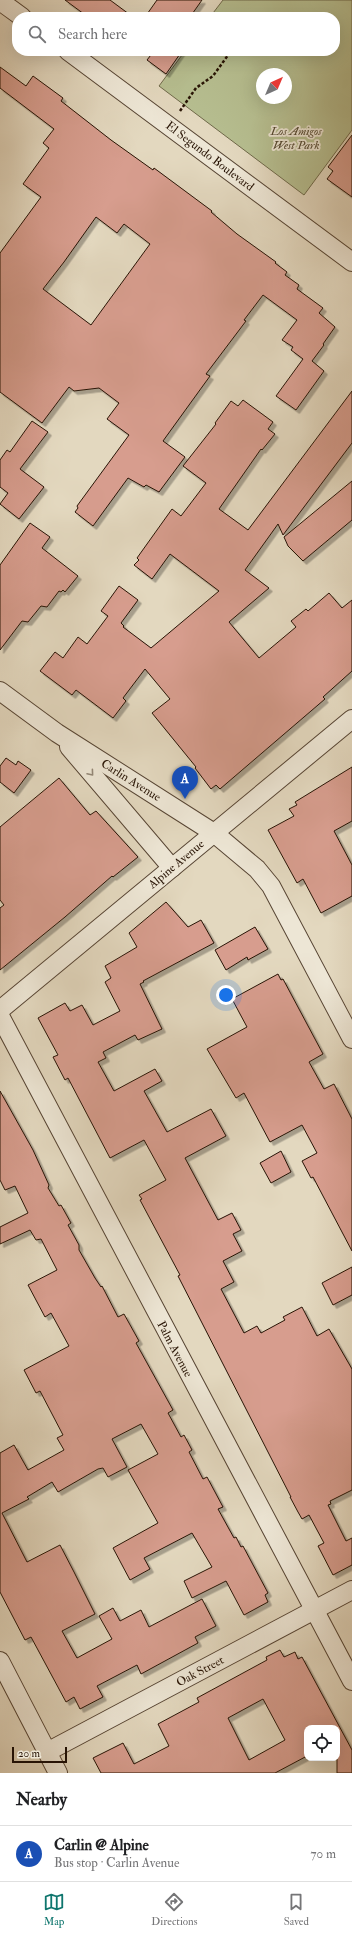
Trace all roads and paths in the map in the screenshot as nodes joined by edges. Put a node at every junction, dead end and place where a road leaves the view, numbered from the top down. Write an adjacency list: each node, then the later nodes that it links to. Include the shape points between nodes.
1 (0, 1): 2 (street)
2 (15, 12)
3 (75, 56): 5 (street, El Segundo Boulevard)
4 (228, 56): 5 (path, via 214,76 196,88)
5 (169, 126): 6 (street, El Segundo Boulevard)
6 (352, 262)
7 (0, 691): 9 (street, Carlin Avenue)
8 (352, 719): 10 (street, Alpine Avenue)
9 (57, 733): 10 (street, Carlin Avenue); 11 (street, one-way to 11)
10 (214, 833): 11 (street, Alpine Avenue); 14 (street, Carlin Avenue, via 267,880)
11 (172, 868): 12 (street, Alpine Avenue)
12 (0, 1010)
13 (0, 1016): 16 (street, Palm Avenue)
14 (352, 1039)
15 (352, 1590): 16 (street, Oak Street)
16 (315, 1610): 18 (street, Palm Avenue); 19 (street, Oak Street)
17 (0, 1661): 19 (street)
18 (352, 1681)
19 (47, 1752): 20 (street)
20 (58, 1773)

